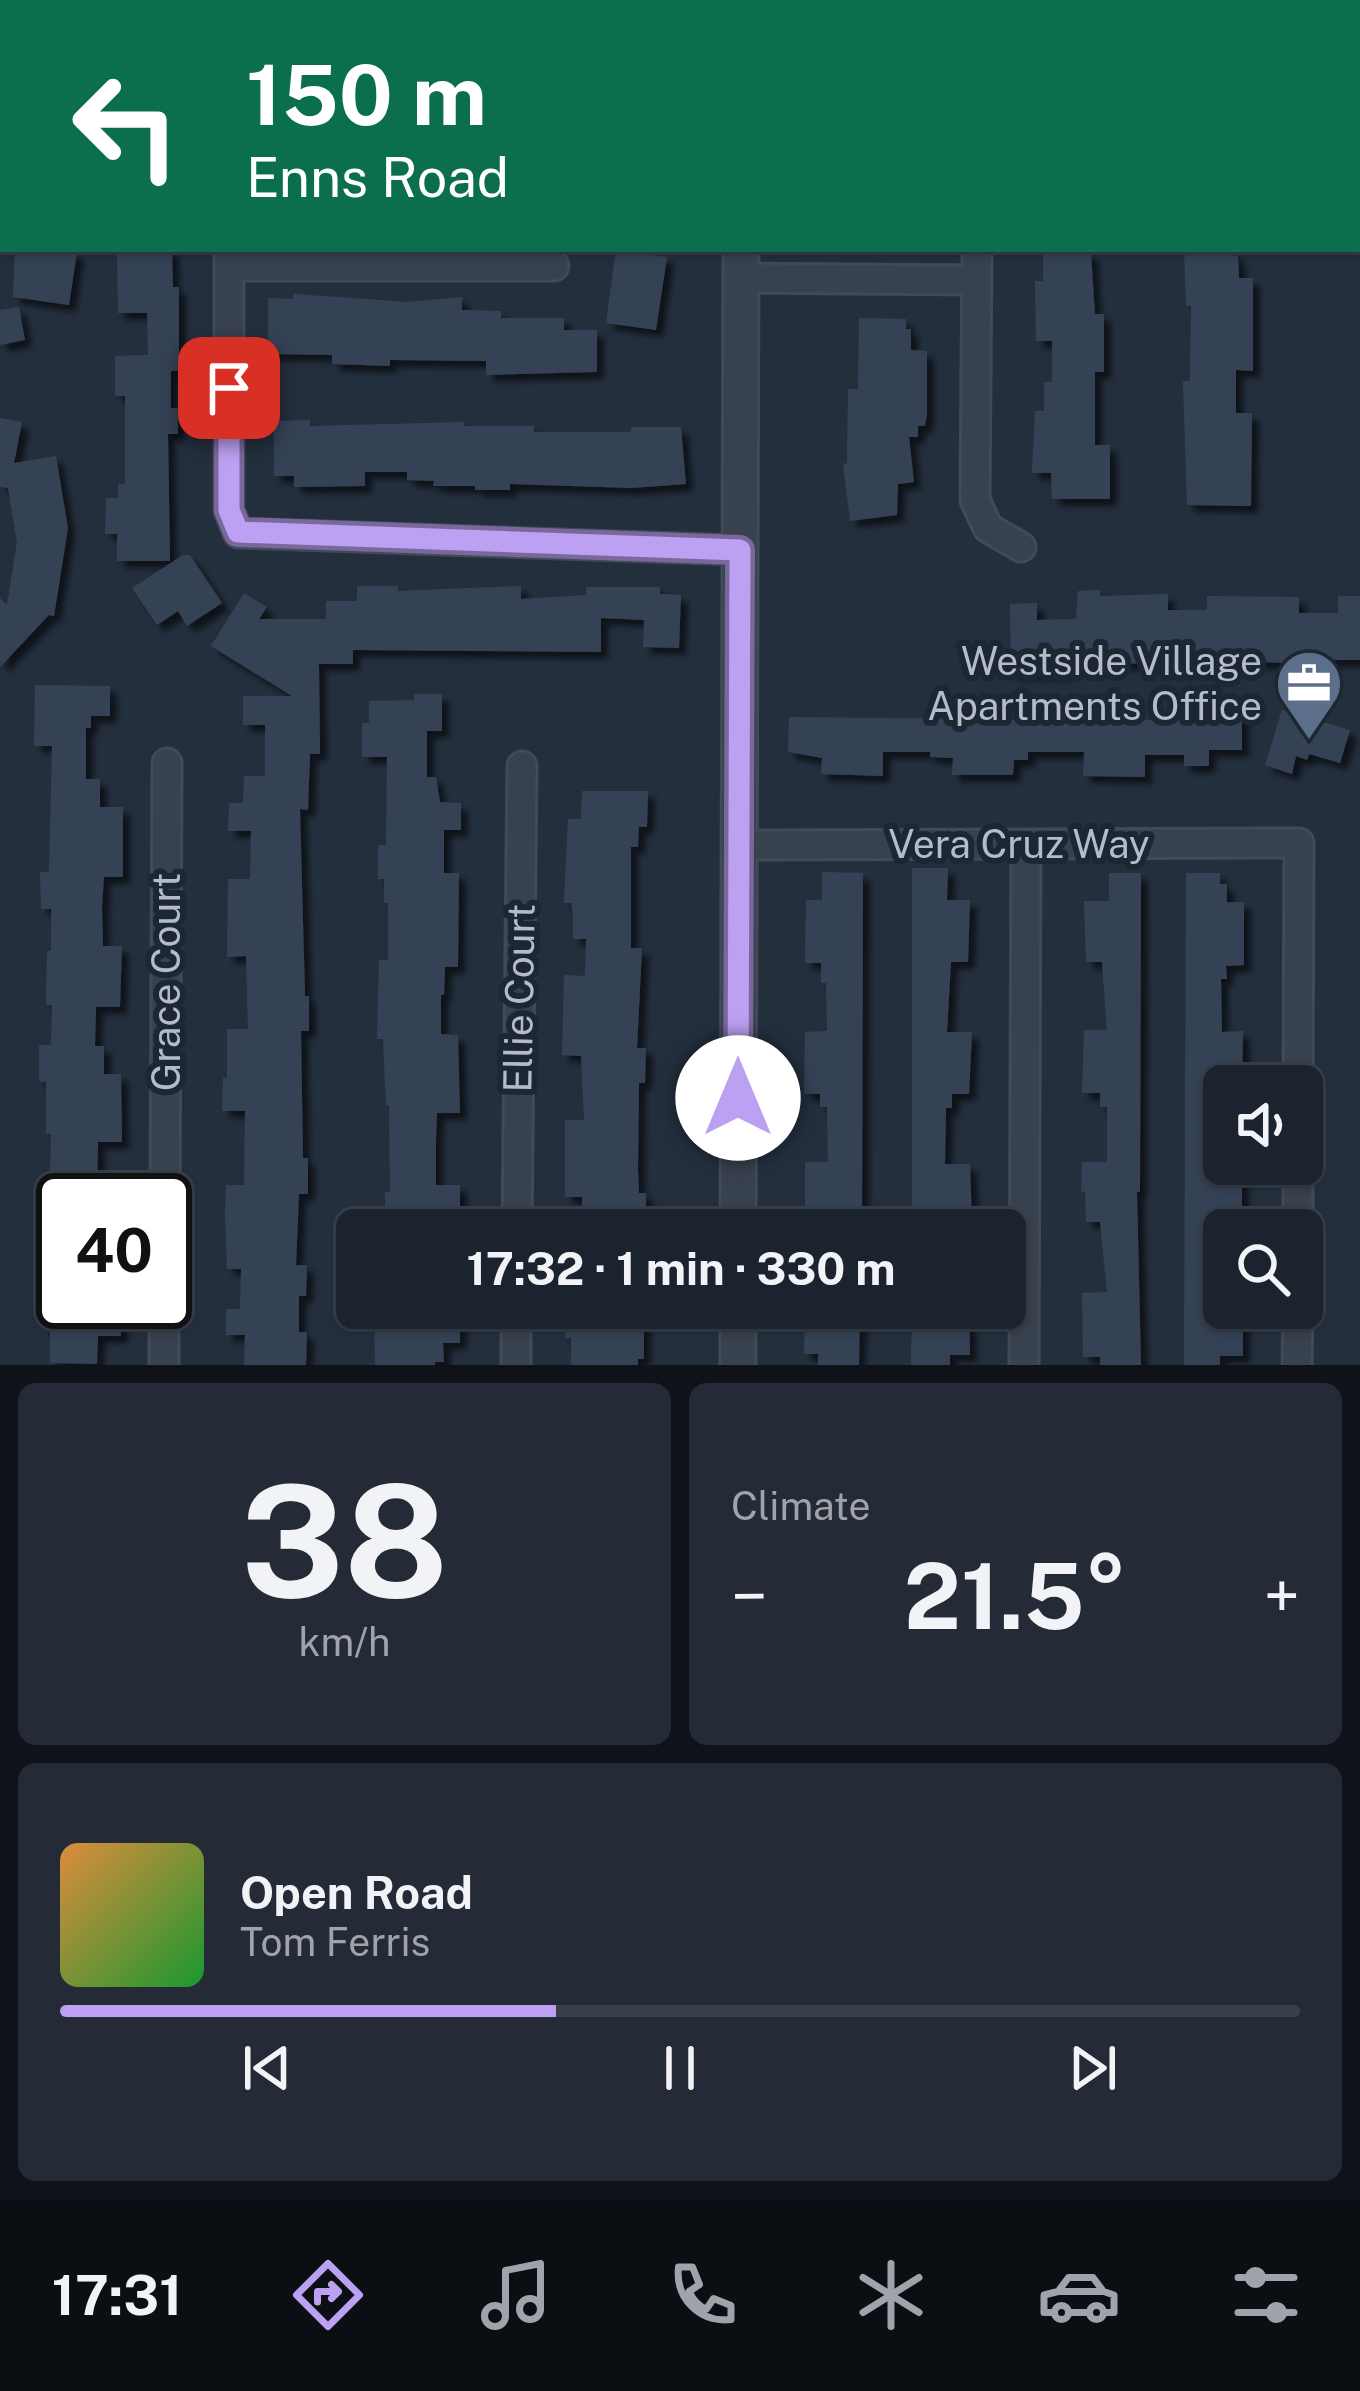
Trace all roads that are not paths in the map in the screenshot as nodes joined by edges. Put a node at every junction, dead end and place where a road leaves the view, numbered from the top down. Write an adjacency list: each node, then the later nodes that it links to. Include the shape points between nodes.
1 (977, 252): 5 (street)
2 (229, 257): 4 (street); 7 (street, via 229,510 238,532)
3 (741, 264): 5 (street); 7 (street)
4 (554, 266)
5 (977, 280): 6 (street, via 975,500 988,528)
6 (1021, 547)
7 (740, 550): 10 (street)
8 (167, 764): 13 (street, Grace Court)
9 (522, 766): 14 (street, Ellie Court)
10 (739, 844): 11 (street, Vera Cruz Way); 15 (street)
11 (1026, 844): 12 (street, Vera Cruz Way, via 1299,843); 23 (street)
12 (1298, 1065)
13 (165, 1173)
14 (517, 1209)
15 (738, 1209)
16 (164, 1329): 20 (street)
17 (516, 1329): 21 (street)
18 (738, 1329): 22 (street)
19 (1298, 1329): 24 (street)
20 (164, 1365)
21 (516, 1365)
22 (737, 1365)
23 (1024, 1365)
24 (1298, 1365)

